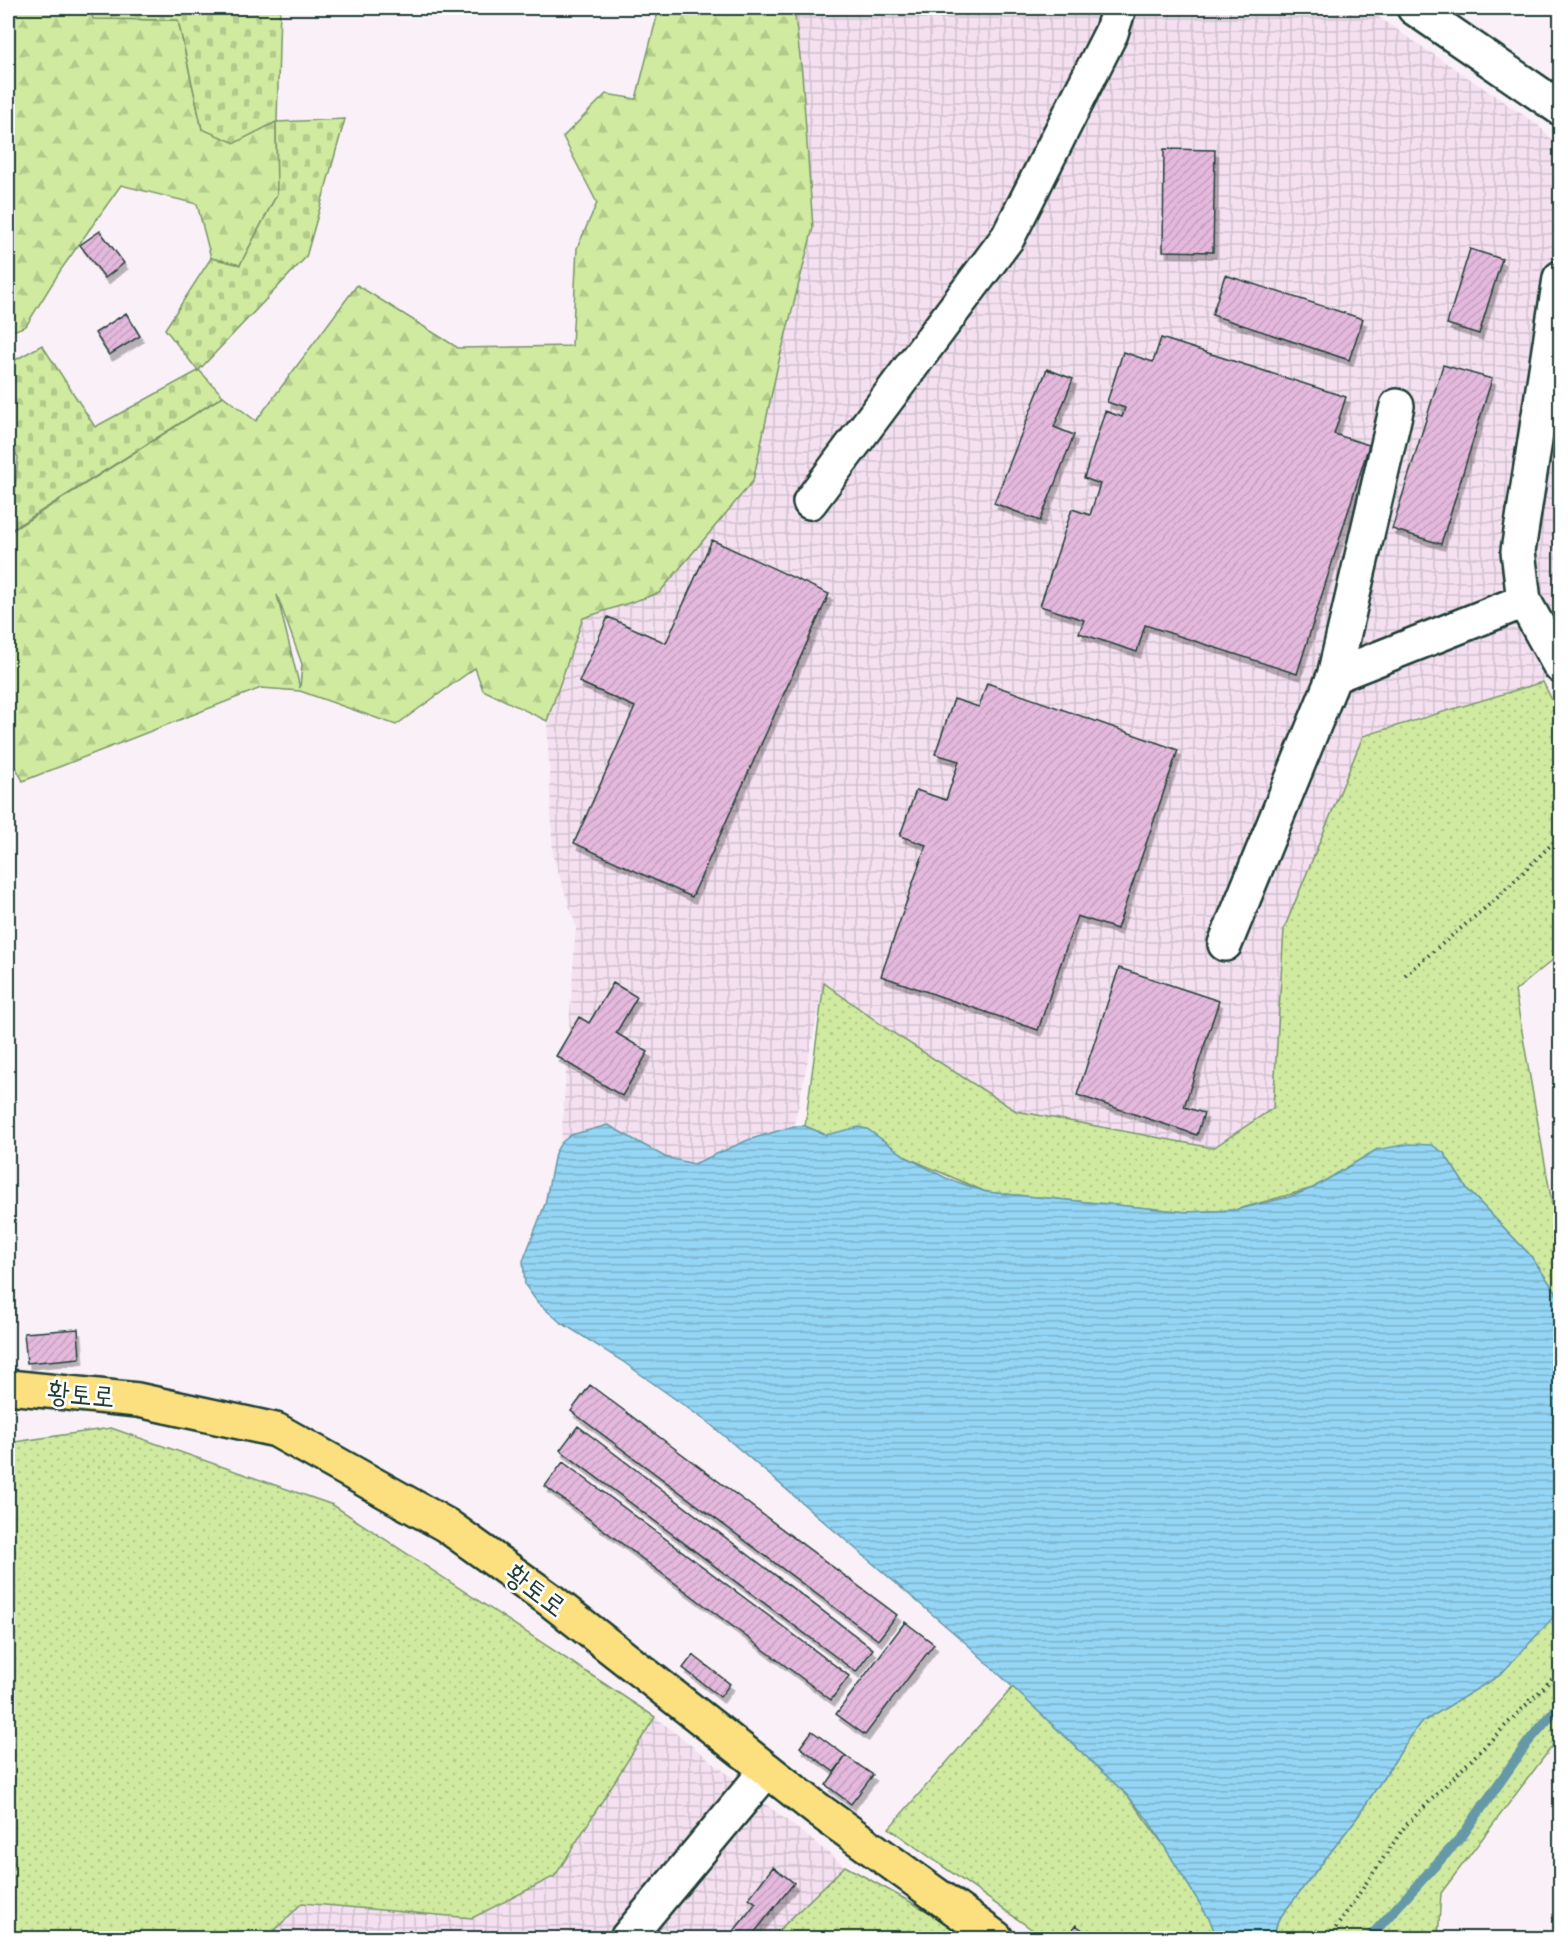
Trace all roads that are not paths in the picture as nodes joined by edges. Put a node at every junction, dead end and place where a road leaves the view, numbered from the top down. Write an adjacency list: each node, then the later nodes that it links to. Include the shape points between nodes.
1 (1119, 8): 6 (street, via 1111,33 1008,237)
2 (1414, 8): 3 (street)
3 (1560, 108)
4 (1560, 278): 7 (street, via 1518,551)
5 (1397, 406): 9 (street)
6 (810, 502)
7 (1524, 601): 8 (street); 9 (street)
8 (1560, 666)
9 (1334, 676): 10 (street)
10 (1225, 944)
11 (8, 1388): 12 (main road, 황토로, via 138,1400 276,1430 446,1525 549,1599)
12 (767, 1770): 13 (street); 14 (main road, 황토로)
13 (627, 1938)
14 (996, 1938)

